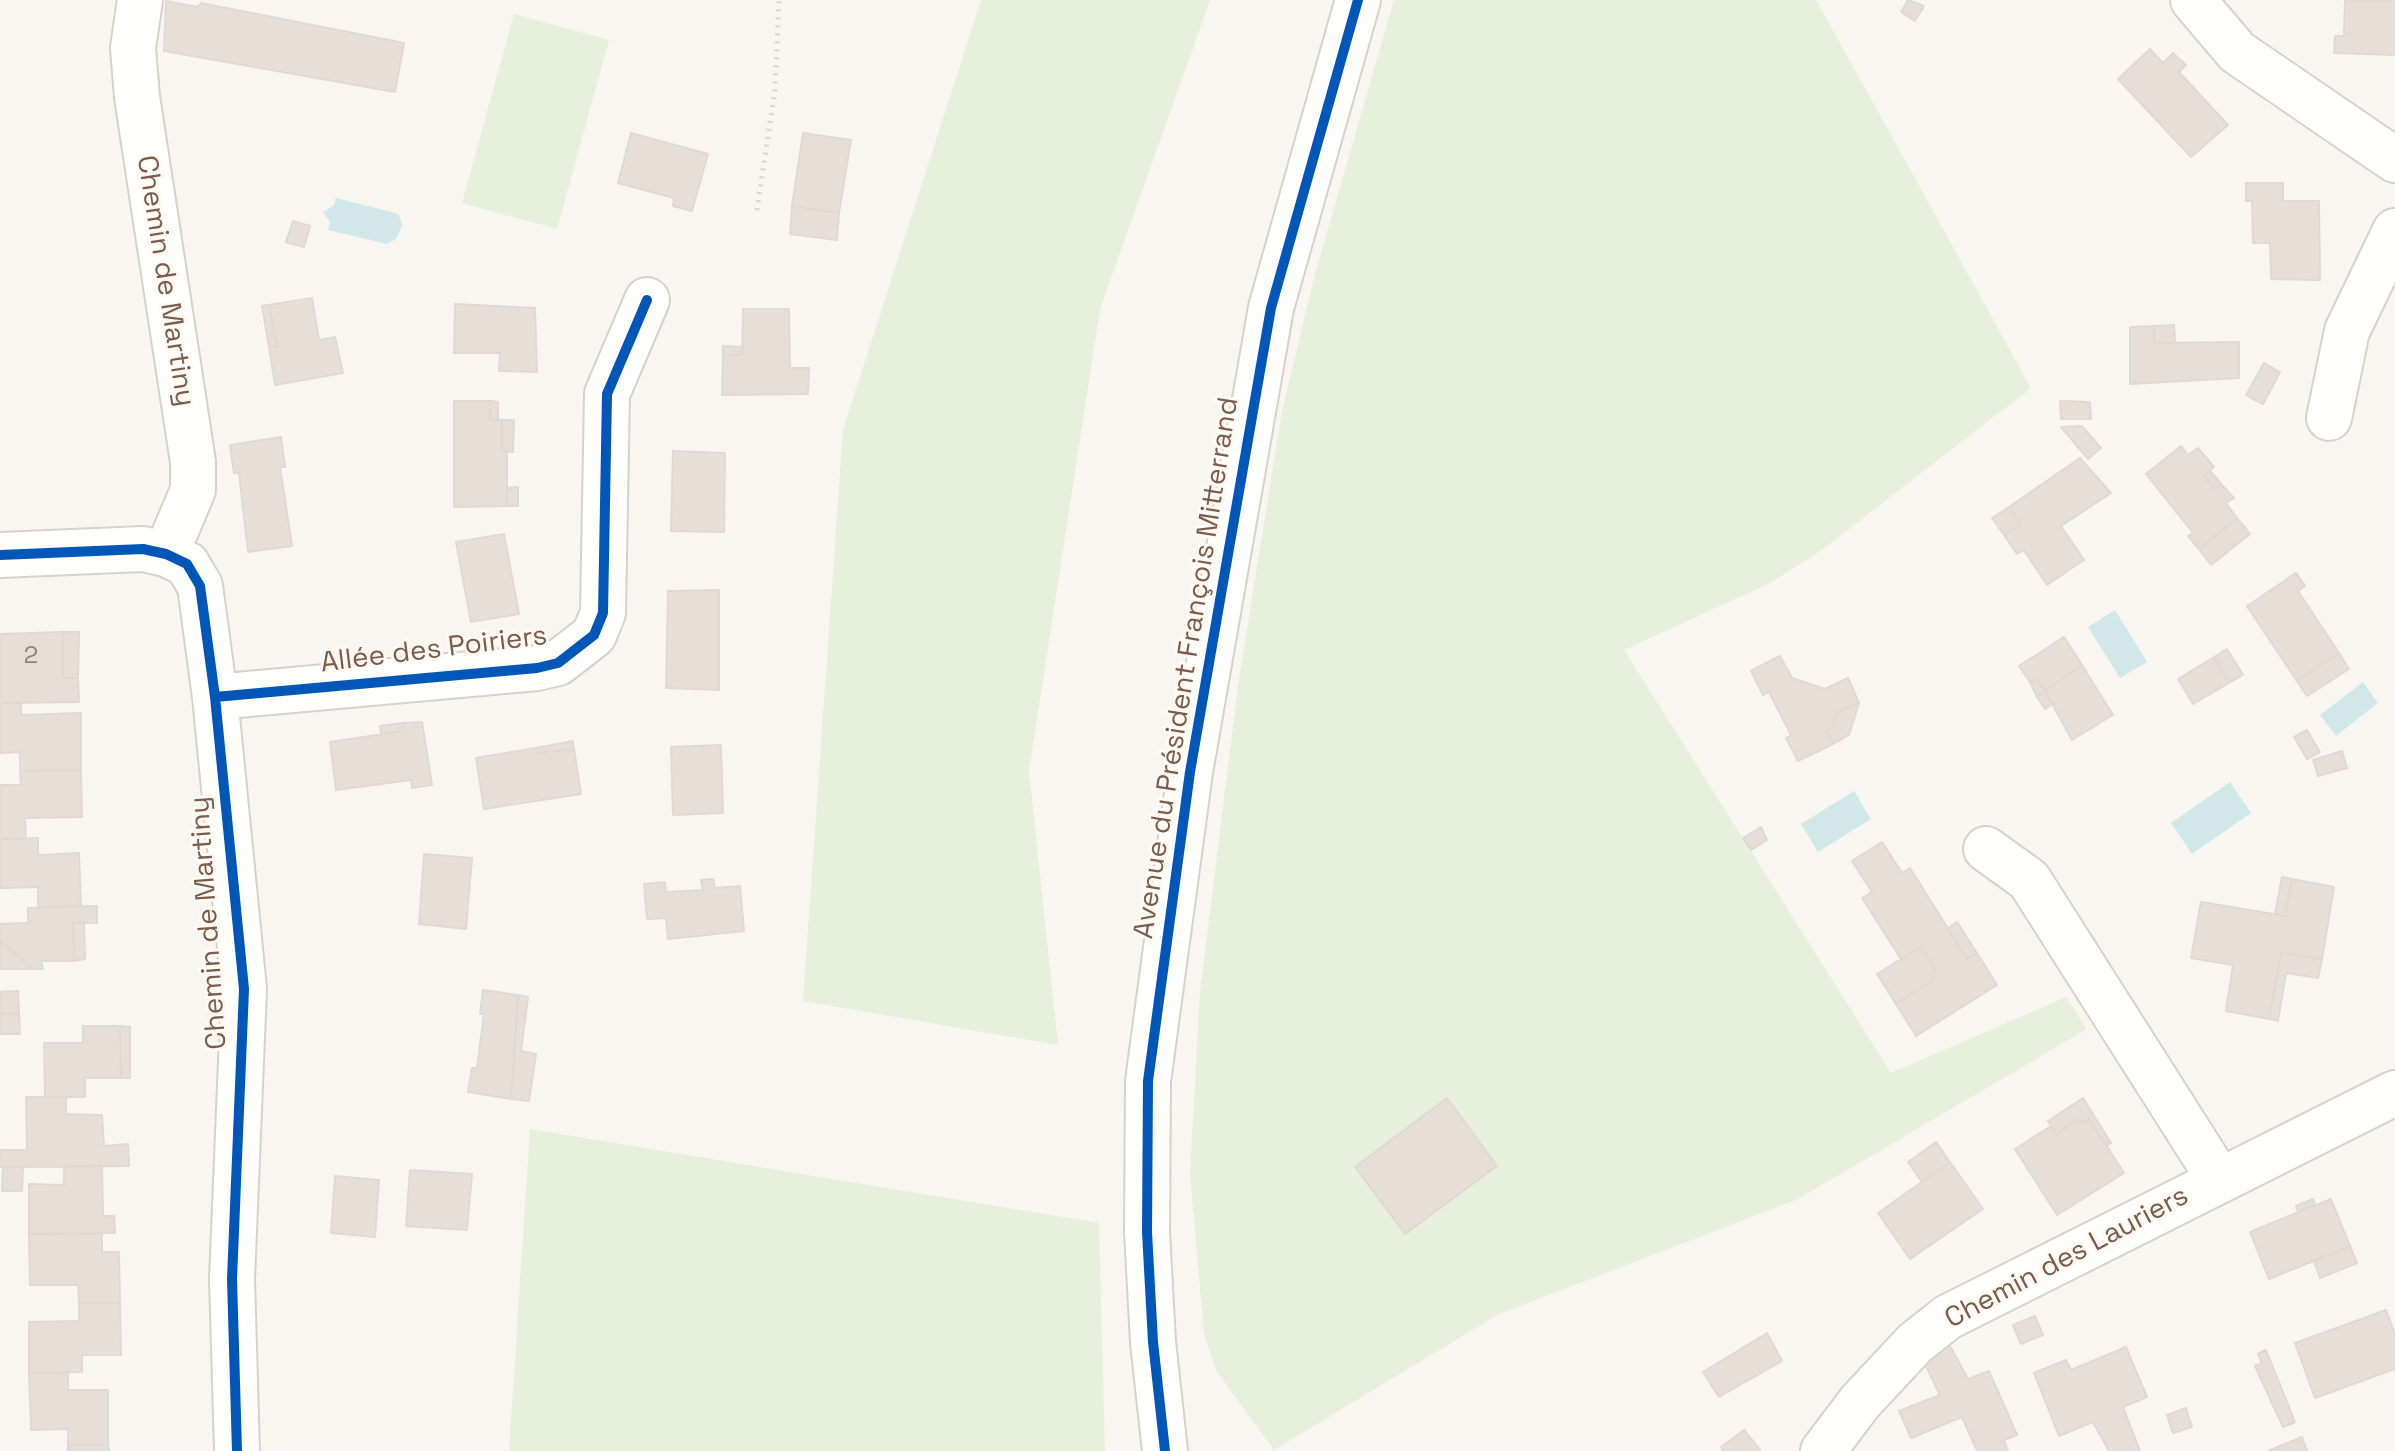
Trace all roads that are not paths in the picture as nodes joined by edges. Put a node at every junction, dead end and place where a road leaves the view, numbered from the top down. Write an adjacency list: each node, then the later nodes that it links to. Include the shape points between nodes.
1 (140, 0): 8 (street, Chemin de Martiny, via 133,48 137,97 193,462 193,490)
2 (1358, 0): 15 (street, Avenue du Président François Mitterrand, via 1271,308 1190,772 1150,1066 1148,1248)
3 (2193, 0): 4 (street, via 2237,52)
4 (2395, 160)
5 (2395, 231): 7 (street, via 2347,331)
6 (647, 300): 10 (street, Allée des Poiriers, via 607,394 603,613 594,635 558,663 537,668)
7 (2329, 418)
8 (166, 554): 9 (street, via 143,549); 10 (street, Chemin de Martiny, via 187,564 200,586)
9 (0, 555)
10 (215, 697): 14 (street, Chemin de Martiny, via 244,989 232,1279)
11 (1986, 849): 13 (street, Chemin des Lauriers, via 2029,880)
12 (2395, 1093): 13 (street, Chemin des Lauriers)
13 (2219, 1179): 16 (street, Chemin des Lauriers, via 1948,1317 1915,1343)
14 (237, 1451)
15 (1165, 1451)
16 (1823, 1451)

